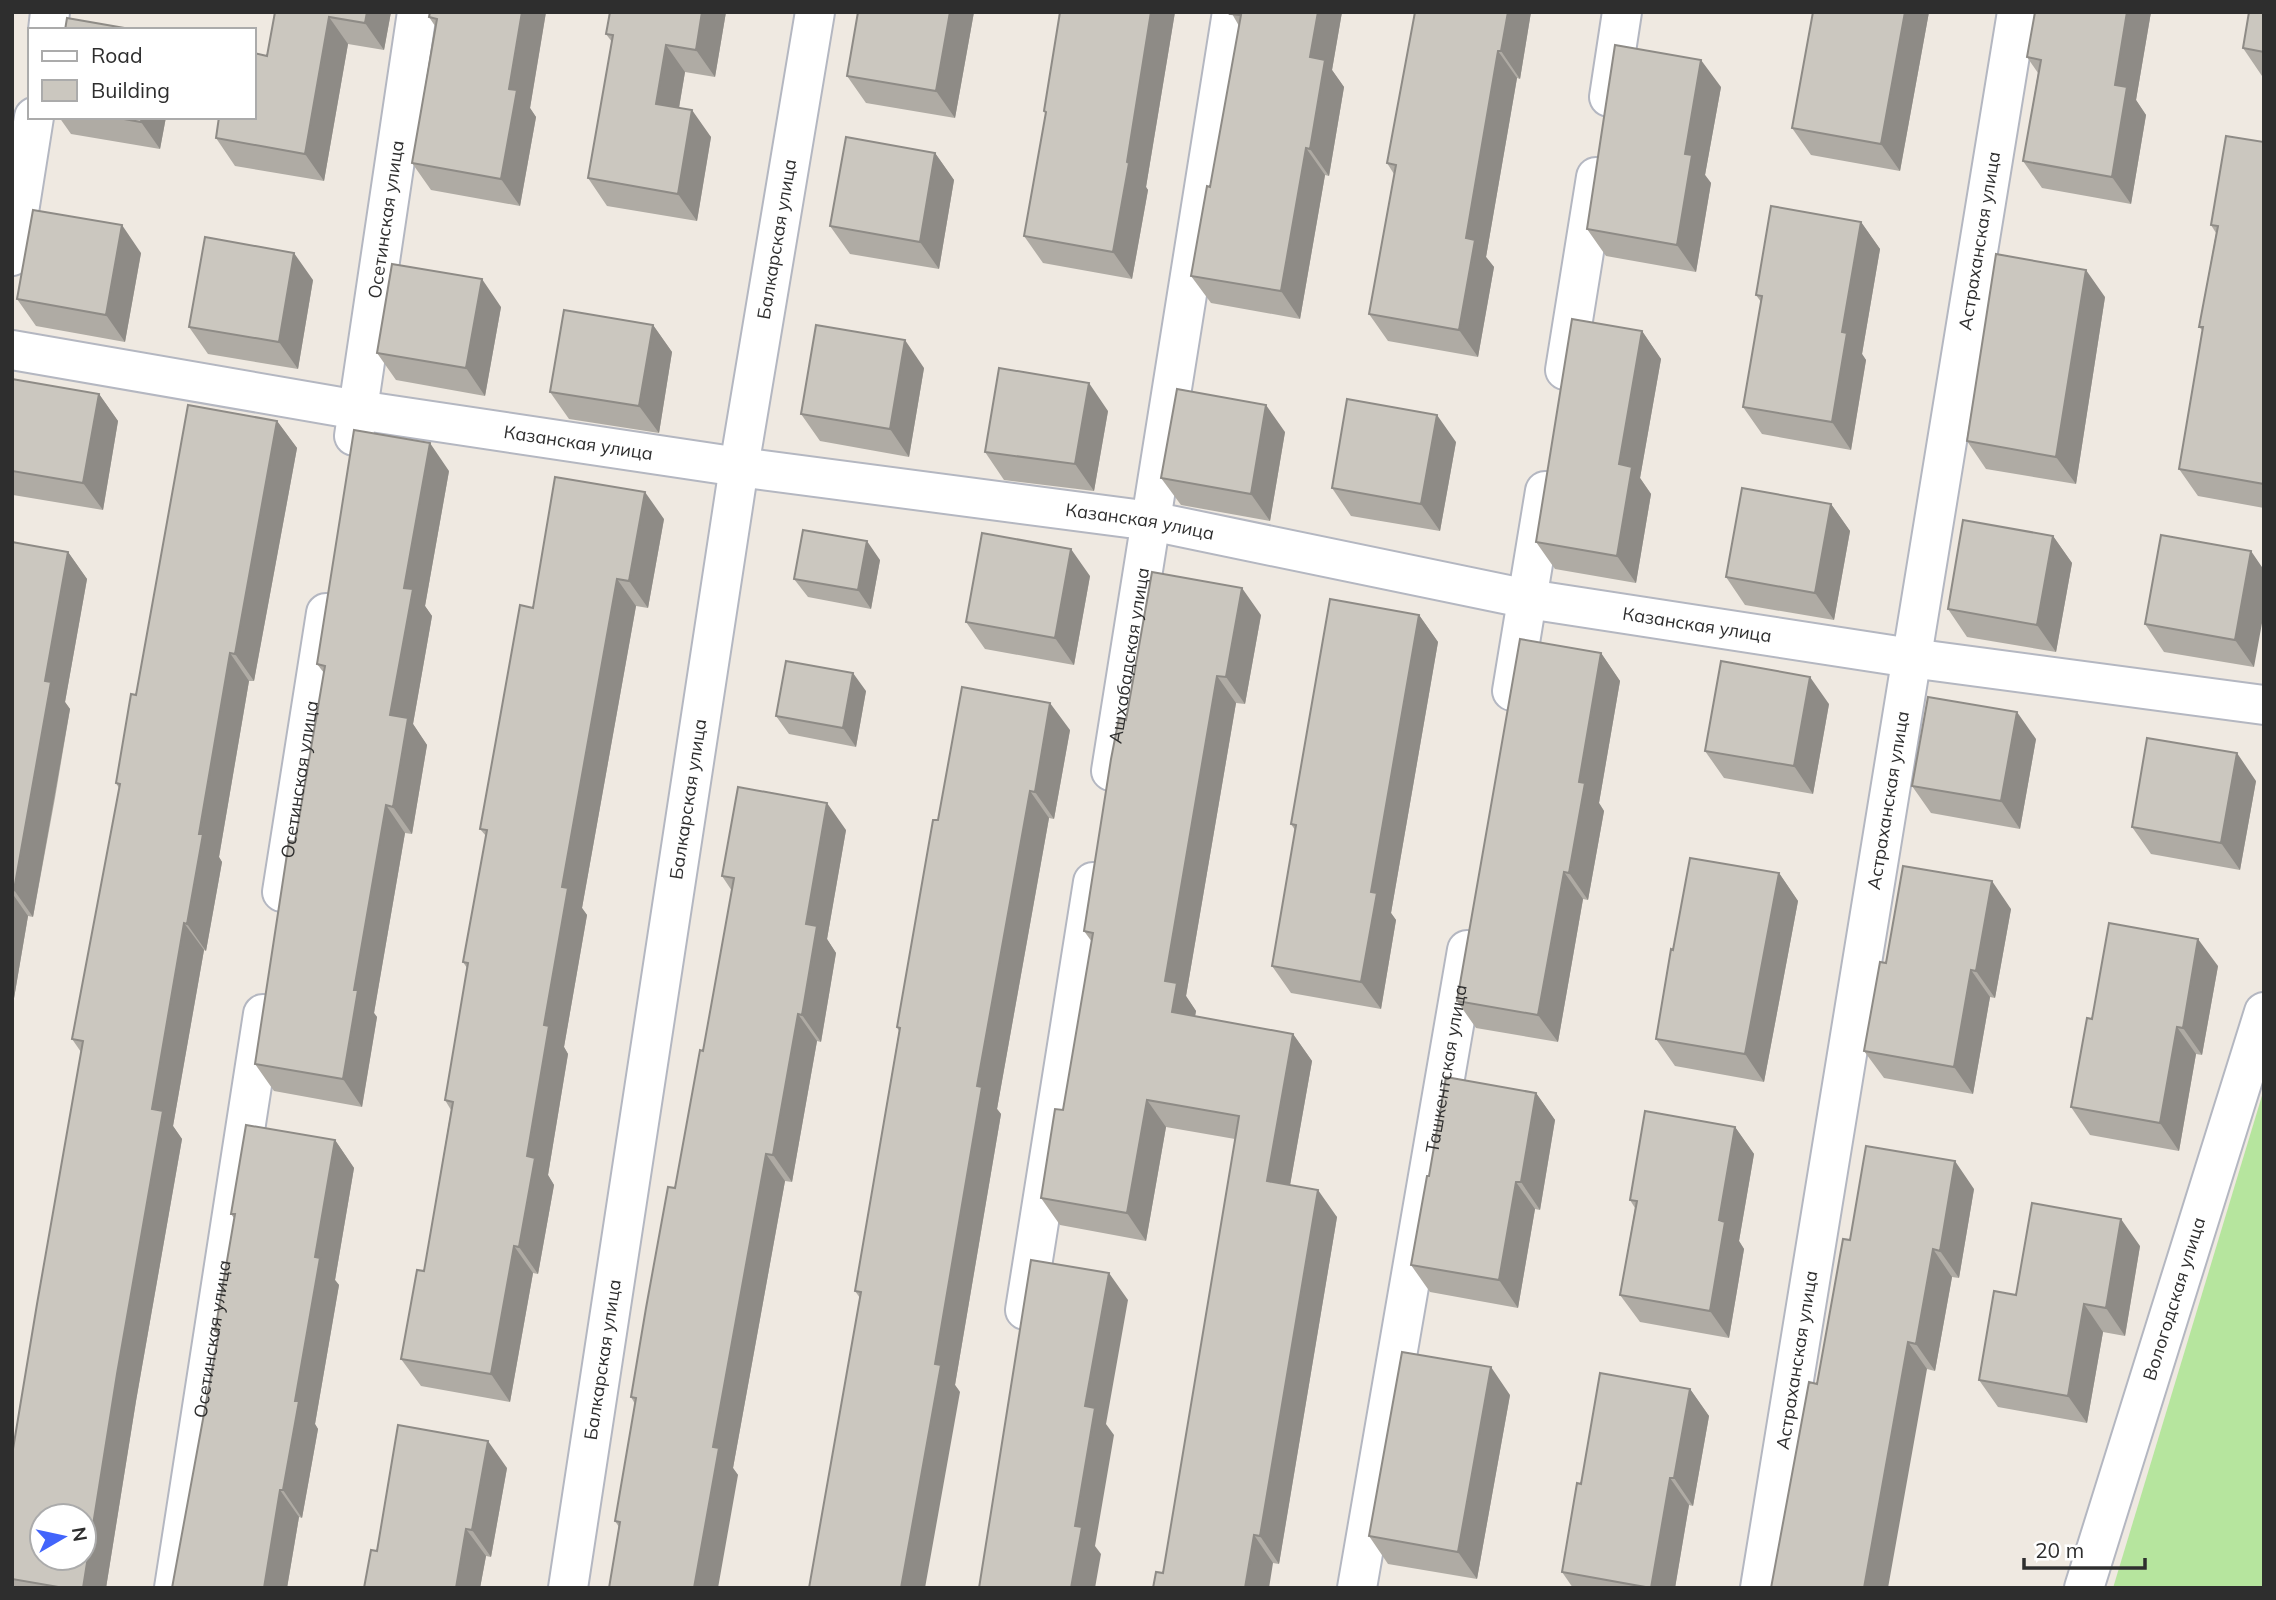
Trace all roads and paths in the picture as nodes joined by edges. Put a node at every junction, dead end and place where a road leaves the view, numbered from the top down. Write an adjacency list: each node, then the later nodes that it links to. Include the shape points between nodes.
1 (417, 12): 10 (street, Осетинская улица)
2 (816, 12): 13 (street, Балкарская улица)
3 (1232, 12): 14 (street, Ашхабадская улица)
4 (1622, 12): 9 (street)
5 (2017, 12): 17 (street, Астраханская улица)
6 (34, 119): 7 (street)
7 (12, 256)
8 (12, 350): 10 (street, Казанская улица)
9 (1559, 408)
10 (358, 410): 12 (street, Осетинская улица); 13 (street, Казанская улица)
11 (1550, 463): 16 (street)
12 (349, 465)
13 (739, 467): 14 (street, Казанская улица); 28 (street, Балкарская улица)
14 (1151, 521): 16 (street, Казанская улица); 20 (street, Ашхабадская улица)
15 (332, 574): 23 (street, Осетинская улица)
16 (1528, 599): 17 (street, Казанская улица); 19 (street)
17 (1911, 657): 18 (street, Казанская улица); 30 (street, Астраханская улица)
18 (2264, 705)
19 (1507, 723)
20 (1105, 808)
21 (1099, 849): 26 (street)
22 (1473, 915): 29 (street, Ташкентская улица)
23 (276, 930)
24 (268, 985): 27 (street, Осетинская улица)
25 (2264, 1012): 31 (street, Вологодская улица)
26 (1020, 1342)
27 (174, 1588)
28 (568, 1588)
29 (1357, 1588)
30 (1760, 1588)
31 (2084, 1588)

